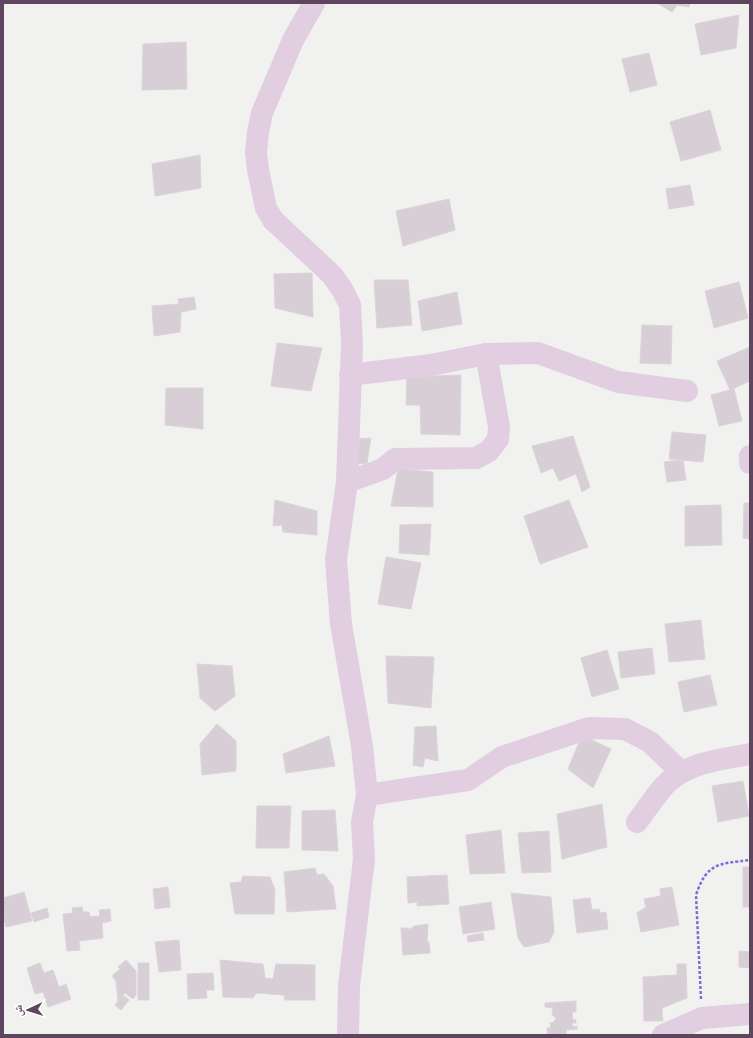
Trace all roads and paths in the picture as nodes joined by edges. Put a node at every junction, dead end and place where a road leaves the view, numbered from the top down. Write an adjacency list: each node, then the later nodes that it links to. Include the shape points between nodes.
1 (314, 3): 3 (street, via 293,40 262,113 256,153 266,208 273,220 332,275 350,306)
2 (486, 354): 3 (street, via 431,365); 4 (street, via 538,353 618,382); 7 (street, via 499,427 498,439 489,451 476,458 394,459 383,469)
3 (350, 375): 7 (street)
4 (687, 391)
5 (750, 456): 6 (street)
6 (750, 463)
7 (347, 482): 10 (street, via 336,560 338,592)
8 (750, 754): 9 (street, via 704,763)
9 (681, 772): 10 (street, via 650,742 625,729 589,728 502,757 468,780); 11 (street, via 665,785)
10 (367, 795): 15 (street, via 362,822 364,859 349,986)
11 (637, 822)
12 (750, 860): 14 (path, via 721,864 710,869 701,879 696,895)
13 (750, 1014): 14 (street)
14 (702, 1018): 16 (street)
15 (348, 1035)
16 (663, 1035)

